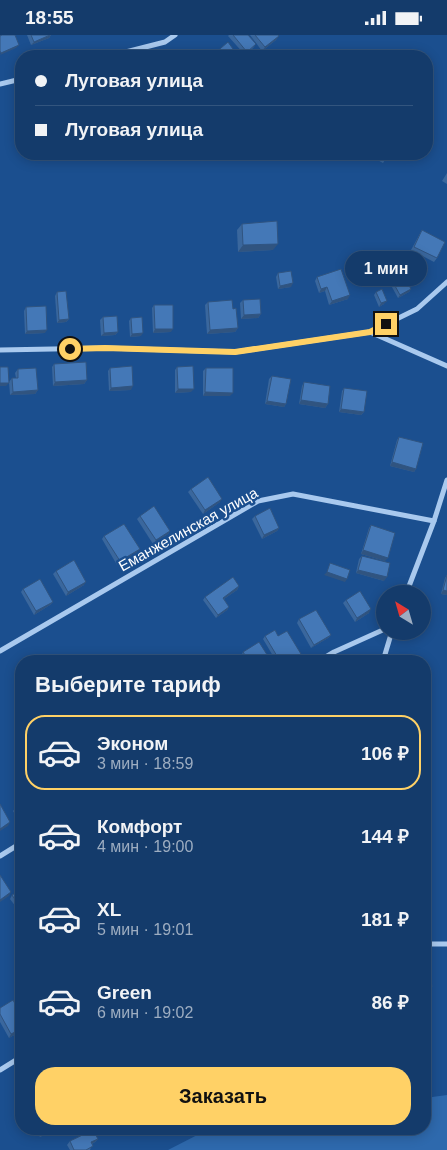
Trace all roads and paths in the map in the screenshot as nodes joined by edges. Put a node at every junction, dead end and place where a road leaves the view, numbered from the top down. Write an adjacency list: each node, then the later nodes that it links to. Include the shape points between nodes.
1 (175, 35): 2 (street, via 165,42)
2 (134, 50)
3 (15, 80): 4 (street)
4 (0, 84)
5 (447, 282): 6 (street, via 417,309)
6 (370, 332): 7 (street, via 235,352 105,348); 8 (street)
7 (0, 350)
8 (447, 366)
9 (447, 480): 10 (street)
10 (434, 521): 11 (street); 14 (street, Еманжелинская улица, via 293,493 258,501)
11 (409, 585)
12 (376, 633): 15 (street)
13 (389, 640): 16 (street)
14 (0, 651)
15 (329, 655)
16 (385, 655)
17 (15, 847): 18 (street)
18 (0, 856)
19 (447, 944): 20 (street)
20 (431, 945)
21 (15, 1061): 22 (street)
22 (0, 1070)

